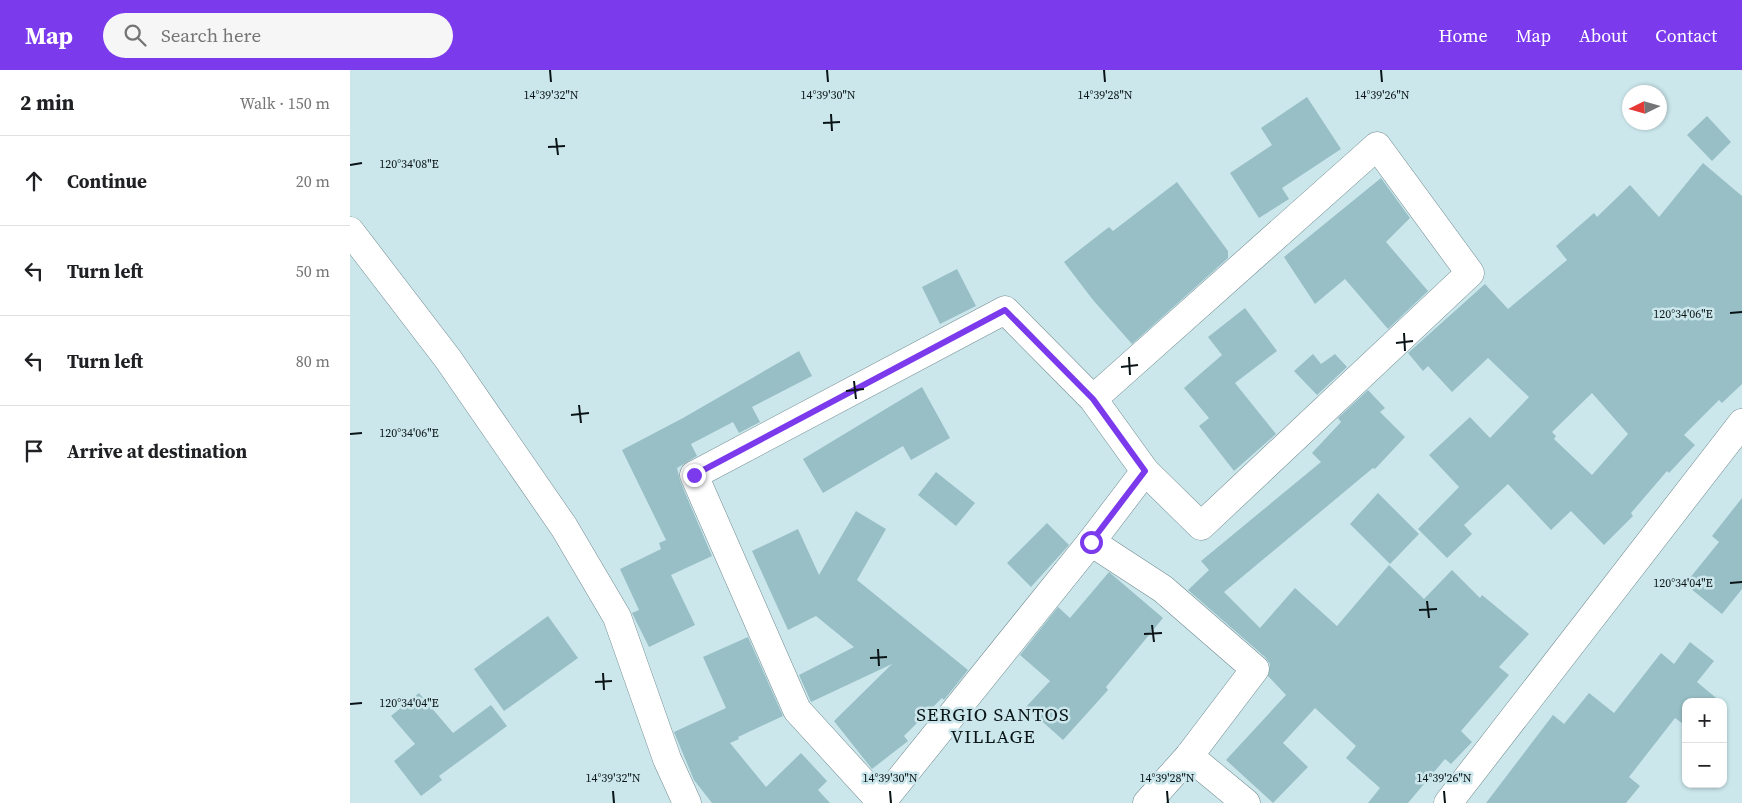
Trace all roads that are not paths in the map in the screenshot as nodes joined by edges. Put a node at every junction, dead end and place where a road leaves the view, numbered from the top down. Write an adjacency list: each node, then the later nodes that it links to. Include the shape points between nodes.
1 (350, 231): 7 (street, via 448,359 564,527 598,584 617,617 667,759)
2 (1093, 399): 4 (street); 4 (street, via 1377,146 1470,273 1201,526); 8 (street, via 1005,310 694,475 797,710)
3 (1742, 423): 11 (street)
4 (1145, 471): 5 (street)
5 (1091, 542): 6 (street, via 1162,589 1255,670); 8 (street)
6 (1189, 756): 9 (street); 10 (street)
7 (687, 803)
8 (882, 803)
9 (1147, 803)
10 (1246, 803)
11 (1448, 803)

